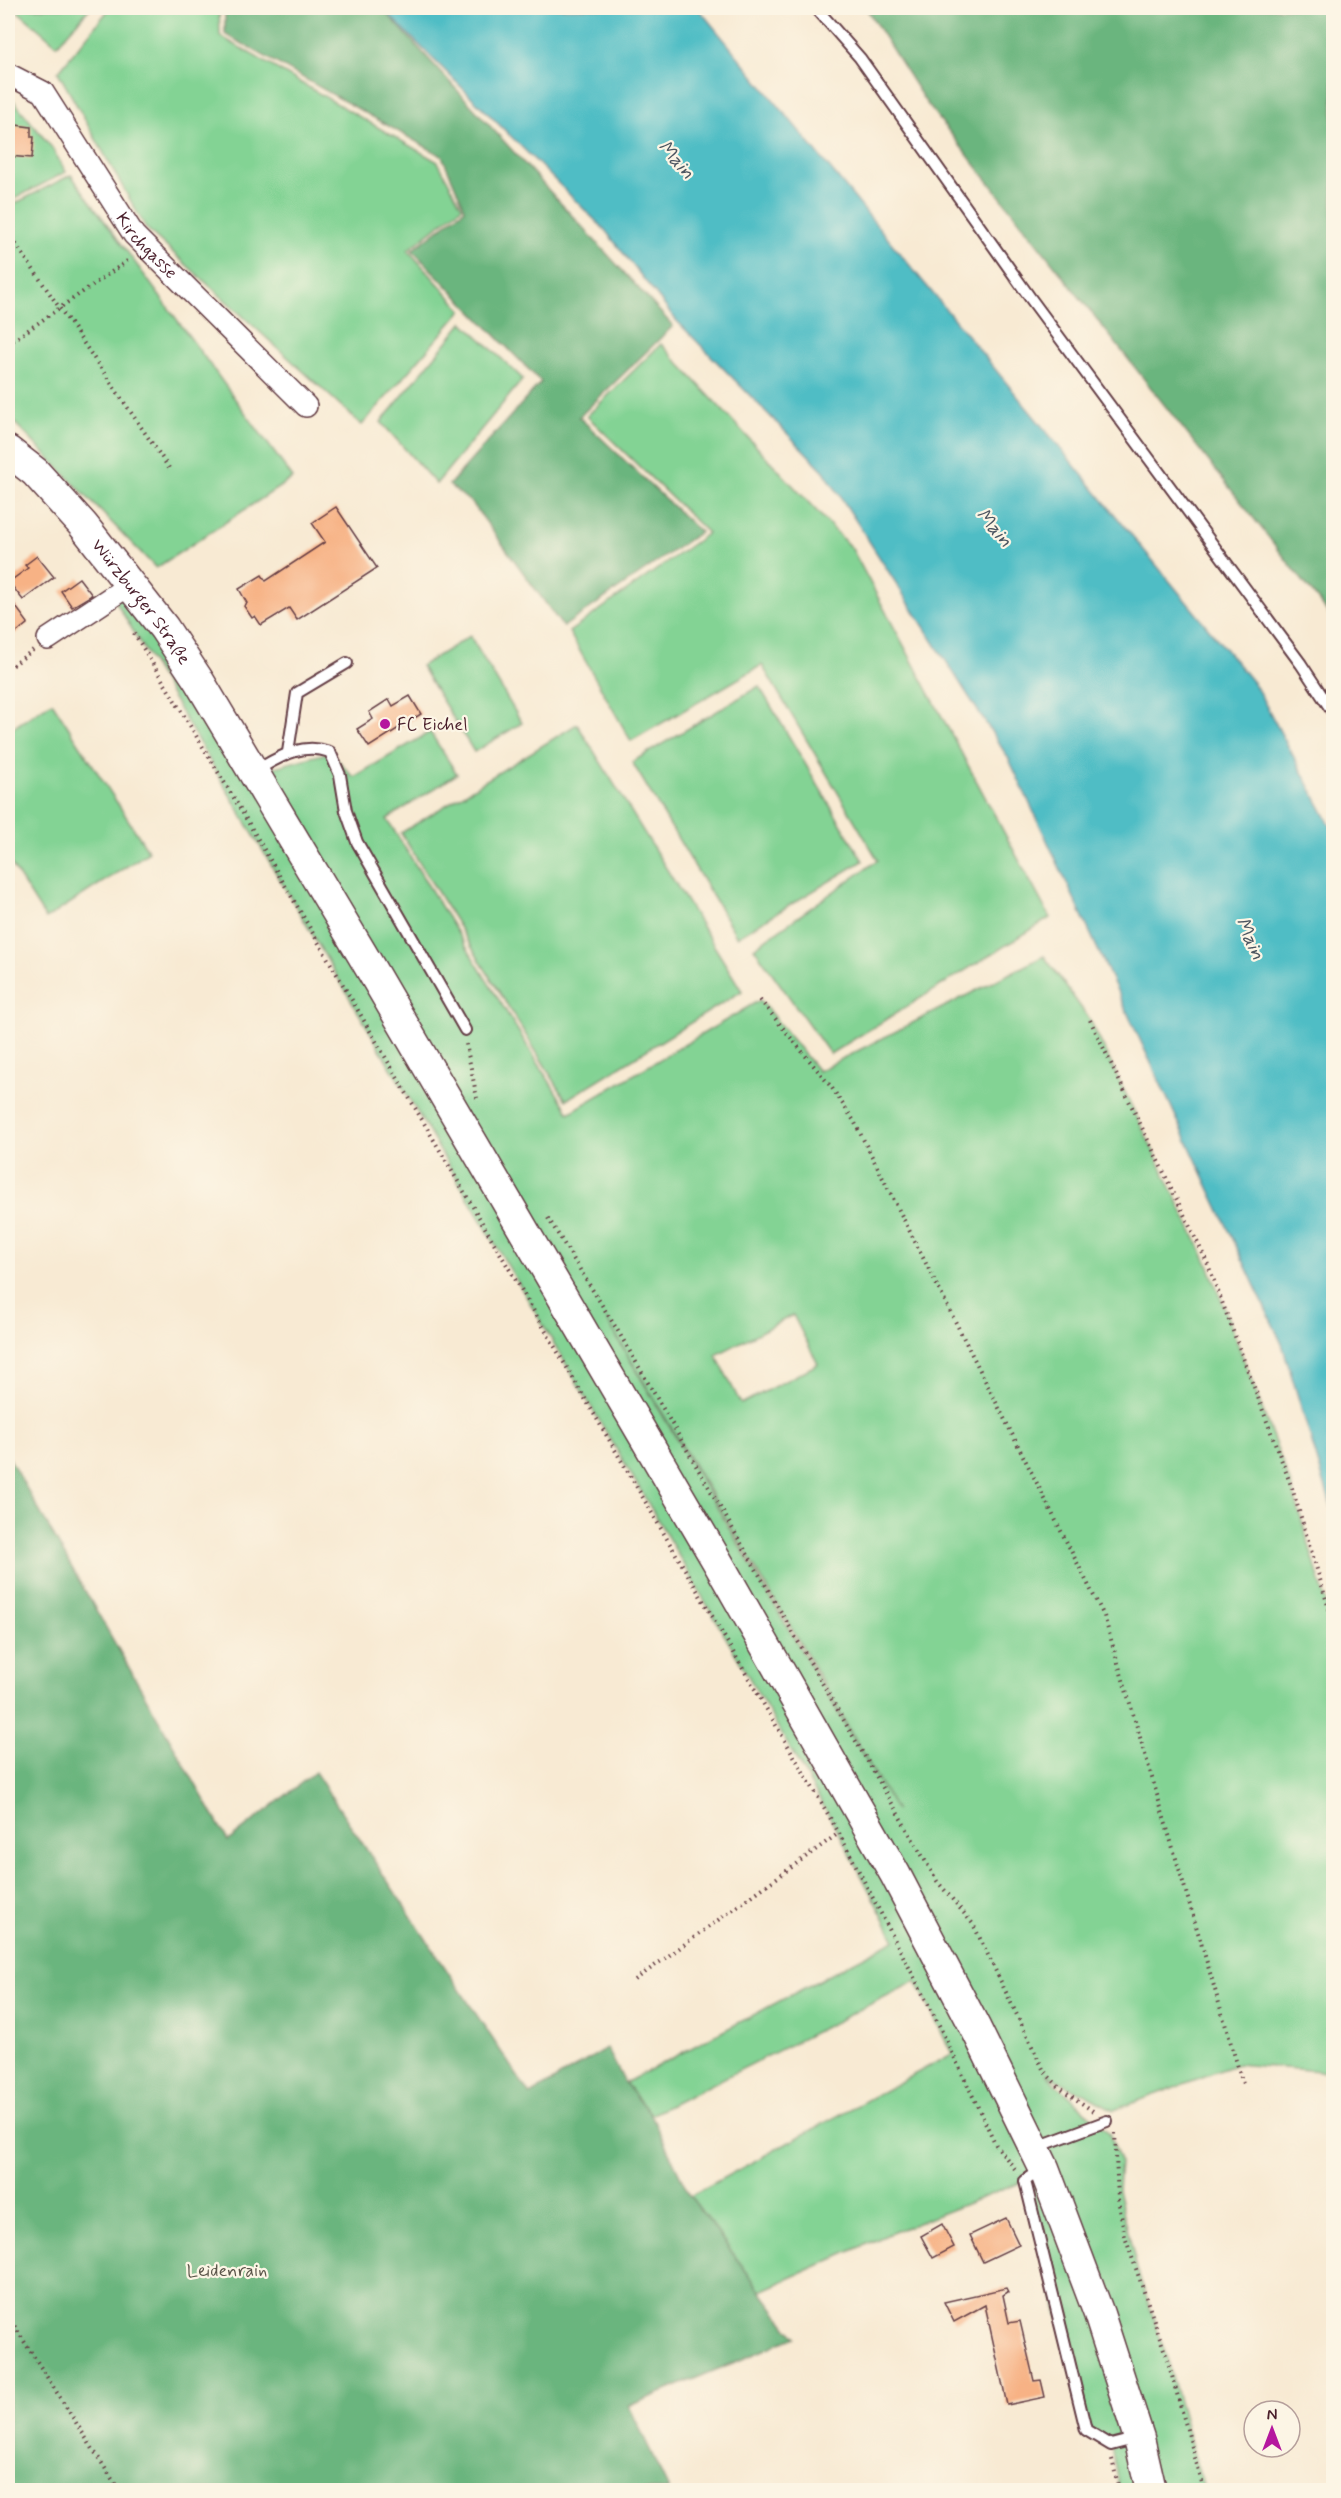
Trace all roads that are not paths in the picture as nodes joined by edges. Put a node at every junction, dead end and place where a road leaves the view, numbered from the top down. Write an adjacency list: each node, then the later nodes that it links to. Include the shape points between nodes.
1 (816, 8): 8 (lane, via 860,58)
2 (8, 74): 3 (street, Kirchgasse, via 44,92 134,236)
3 (306, 406)
4 (8, 451): 5 (main road, Würzburger Straße, via 35,472 83,525)
5 (122, 590): 6 (street); 10 (main road, Würzburger Straße, via 193,672)
6 (48, 639)
7 (347, 663): 9 (lane, via 297,693)
8 (1334, 714)
9 (288, 752): 10 (lane); 11 (lane, via 320,749 334,758 357,842)
10 (253, 773): 13 (main road, Würzburger Straße, via 717,1561 895,1874)
11 (465, 1030)
12 (1107, 2121): 13 (lane)
13 (1035, 2166): 14 (main road, Würzburger Straße, via 1099,2314); 14 (lane, via 1086,2430)
14 (1125, 2441): 15 (main road, Würzburger Straße)
15 (1151, 2490)

